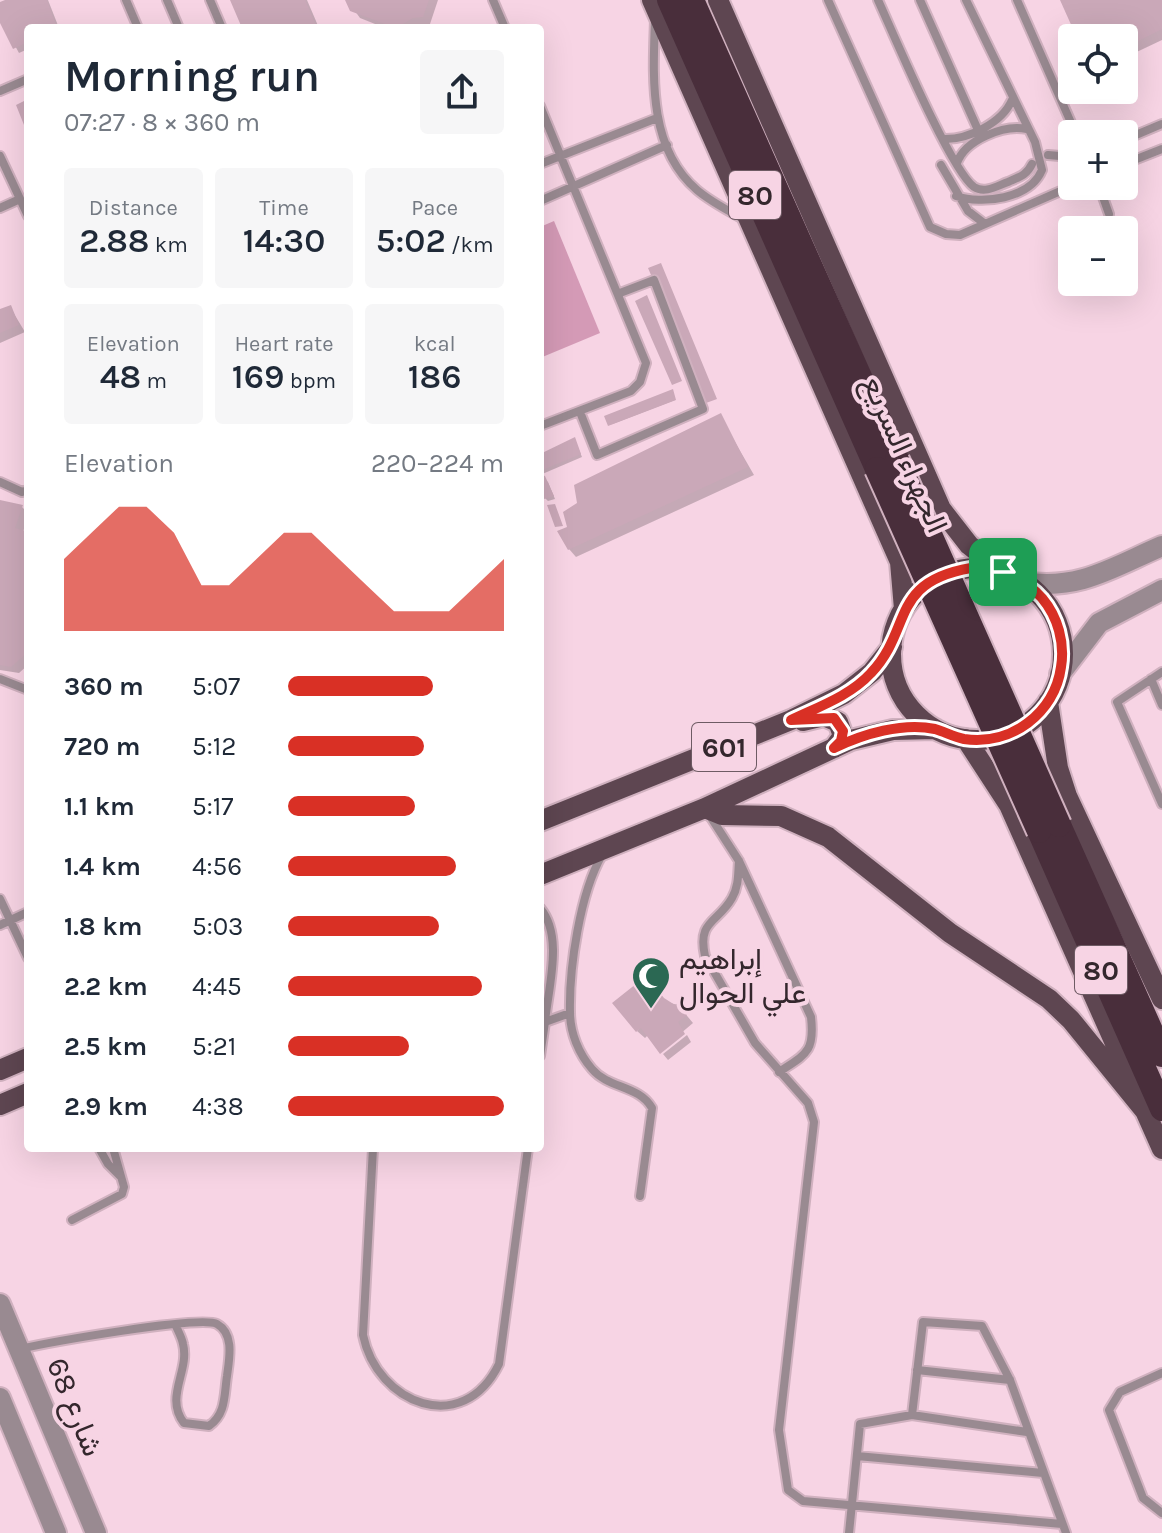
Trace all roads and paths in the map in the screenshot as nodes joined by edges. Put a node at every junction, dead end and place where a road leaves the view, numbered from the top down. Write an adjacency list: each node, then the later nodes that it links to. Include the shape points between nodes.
1 (126, 0): 13 (lane)
2 (167, 0): 14 (lane)
3 (210, 0): 15 (lane)
4 (493, 0): 16 (lane)
5 (692, 0): 88 (highway, الجهراء السريع / 80, bridge)
6 (718, 0): 56 (main road, الجهراء السريع, via 941,509 969,545)
7 (828, 0): 49 (lane, via 930,227 960,235)
8 (878, 0): 27 (lane)
9 (920, 0): 25 (lane)
10 (966, 0): 19 (lane)
11 (1017, 0): 22 (lane)
12 (658, 2): 21 (lane, via 653,98); 48 (main road, الجهراء السريع); 94 (highway, الجهراء السريع / 80, bridge)
13 (136, 24)
14 (177, 24)
15 (220, 24)
16 (503, 24)
17 (24, 81): 18 (lane)
18 (0, 91)
19 (1012, 100): 24 (lane); 25 (lane, via 1001,118)
20 (544, 115): 30 (lane)
21 (657, 118): 28 (lane); 30 (lane)
22 (1070, 120)
23 (1162, 124): 26 (lane)
24 (1028, 129): 36 (lane, via 1005,129 971,145); 41 (lane, via 1042,163 1035,181 995,200)
25 (978, 130): 27 (lane)
26 (1138, 134)
27 (943, 139): 36 (lane)
28 (667, 145): 39 (lane); 48 (lane, via 690,184)
29 (1162, 149): 34 (lane)
30 (562, 155): 35 (lane); 39 (lane)
31 (1048, 155): 33 (lane)
32 (0, 156): 42 (lane)
33 (1058, 156)
34 (1138, 158)
35 (544, 162)
36 (957, 163): 37 (lane, via 968,181 983,190 1025,174)
37 (1032, 164)
38 (941, 165): 41 (lane)
39 (576, 186): 43 (lane); 50 (lane)
40 (1058, 192): 49 (lane)
41 (956, 196): 49 (lane)
42 (20, 199): 45 (lane); 46 (lane)
43 (544, 199)
44 (1104, 200): 47 (lane)
45 (0, 208)
46 (24, 208)
47 (1109, 214)
48 (750, 223): 59 (main road, الجهراء السريع, via 900,562)
49 (985, 224)
50 (620, 293): 51 (lane, via 646,363 640,382 631,391); 51 (lane, via 654,280 703,409 597,455)
51 (580, 412): 52 (lane)
52 (544, 425)
53 (0, 482): 54 (lane)
54 (24, 491)
55 (1162, 546): 57 (street, via 1071,584)
56 (1003, 572): 57 (main road, 601); 59 (main road, 601, via 971,568 948,574 926,585)
57 (1024, 582): 62 (main road, 601, via 1054,615 1062,644)
58 (1162, 590): 62 (street, via 1099,623)
59 (904, 609): 60 (main road, 601)
60 (892, 647): 68 (main road, 601, via 861,682); 69 (main road, 601, via 901,694)
61 (1162, 672): 64 (lane)
62 (1060, 674): 66 (main road, 601)
63 (0, 679): 65 (lane)
64 (1151, 679): 67 (lane); 72 (lane, via 1117,702)
65 (24, 688)
66 (1048, 702): 70 (main road, 601, via 1012,733); 84 (main road, via 1067,796)
67 (1162, 705)
68 (791, 720): 71 (main road, via 834,718 843,731); 74 (main road, 601)
69 (935, 729): 70 (main road, 601); 71 (main road, 601, via 869,734)
70 (966, 739): 94 (main road, الجهراء السريع, via 1009,805 1114,1041)
71 (834, 748): 73 (main road, 601)
72 (1162, 804)
73 (705, 808): 75 (main road, 601); 76 (lane); 94 (main road, via 722,815 781,816 828,837 950,933 1049,999)
74 (544, 819)
75 (607, 846): 77 (main road, 601); 86 (lane, via 583,900)
76 (739, 861): 91 (lane, via 811,1017 808,1052); 91 (lane, via 731,900 701,939 705,956 755,1043)
77 (544, 873)
78 (0, 899): 81 (lane)
79 (544, 913): 85 (lane, via 553,938)
80 (24, 914): 81 (lane)
81 (11, 920): 82 (lane); 83 (lane)
82 (0, 925)
83 (24, 949)
84 (1162, 999)
85 (544, 1008)
86 (570, 1013): 87 (lane); 101 (lane, via 581,1054 594,1072 642,1094 652,1108)
87 (544, 1023)
88 (1162, 1055)
89 (24, 1060): 90 (main road)
90 (0, 1070)
91 (779, 1072): 118 (lane, via 808,1103 814,1122 779,1430 781,1463 788,1490 803,1501)
92 (24, 1095): 93 (main road)
93 (0, 1105)
94 (1154, 1110): 95 (main road, الجهراء السريع)
95 (1162, 1149)
96 (101, 1152): 100 (lane)
97 (114, 1152): 100 (lane)
98 (373, 1152): 99 (lane, via 365,1347 375,1369 393,1388 436,1405 474,1395 499,1364)
99 (527, 1152)
100 (120, 1176): 102 (lane, via 122,1194)
101 (640, 1196)
102 (72, 1220)
103 (0, 1304): 105 (street, شارع 68)
104 (176, 1326): 104 (lane, via 208,1322 228,1337 222,1412 209,1426 184,1423 177,1415 184,1345); 105 (lane, via 56,1340)
105 (20, 1350): 111 (street, شارع 68)
106 (917, 1370): 108 (lane); 108 (lane, via 923,1322 982,1326); 110 (lane)
107 (1162, 1373): 119 (lane, via 1120,1392 1109,1410 1143,1498)
108 (1010, 1380): 112 (lane)
109 (0, 1398): 113 (street)
110 (912, 1415): 112 (lane); 114 (lane, via 860,1424)
111 (49, 1425): 113 (street, via 36,1439); 115 (street, شارع 68)
112 (1027, 1432): 116 (lane)
113 (16, 1438): 117 (street)
114 (857, 1456): 116 (lane); 118 (lane)
115 (64, 1461): 117 (street, via 43,1459); 122 (street, شارع 68)
116 (1043, 1473): 120 (lane)
117 (32, 1477): 121 (street)
118 (852, 1504): 120 (lane); 123 (lane)
119 (1162, 1513)
120 (1064, 1529)
121 (56, 1533)
122 (96, 1533)
123 (849, 1533)

